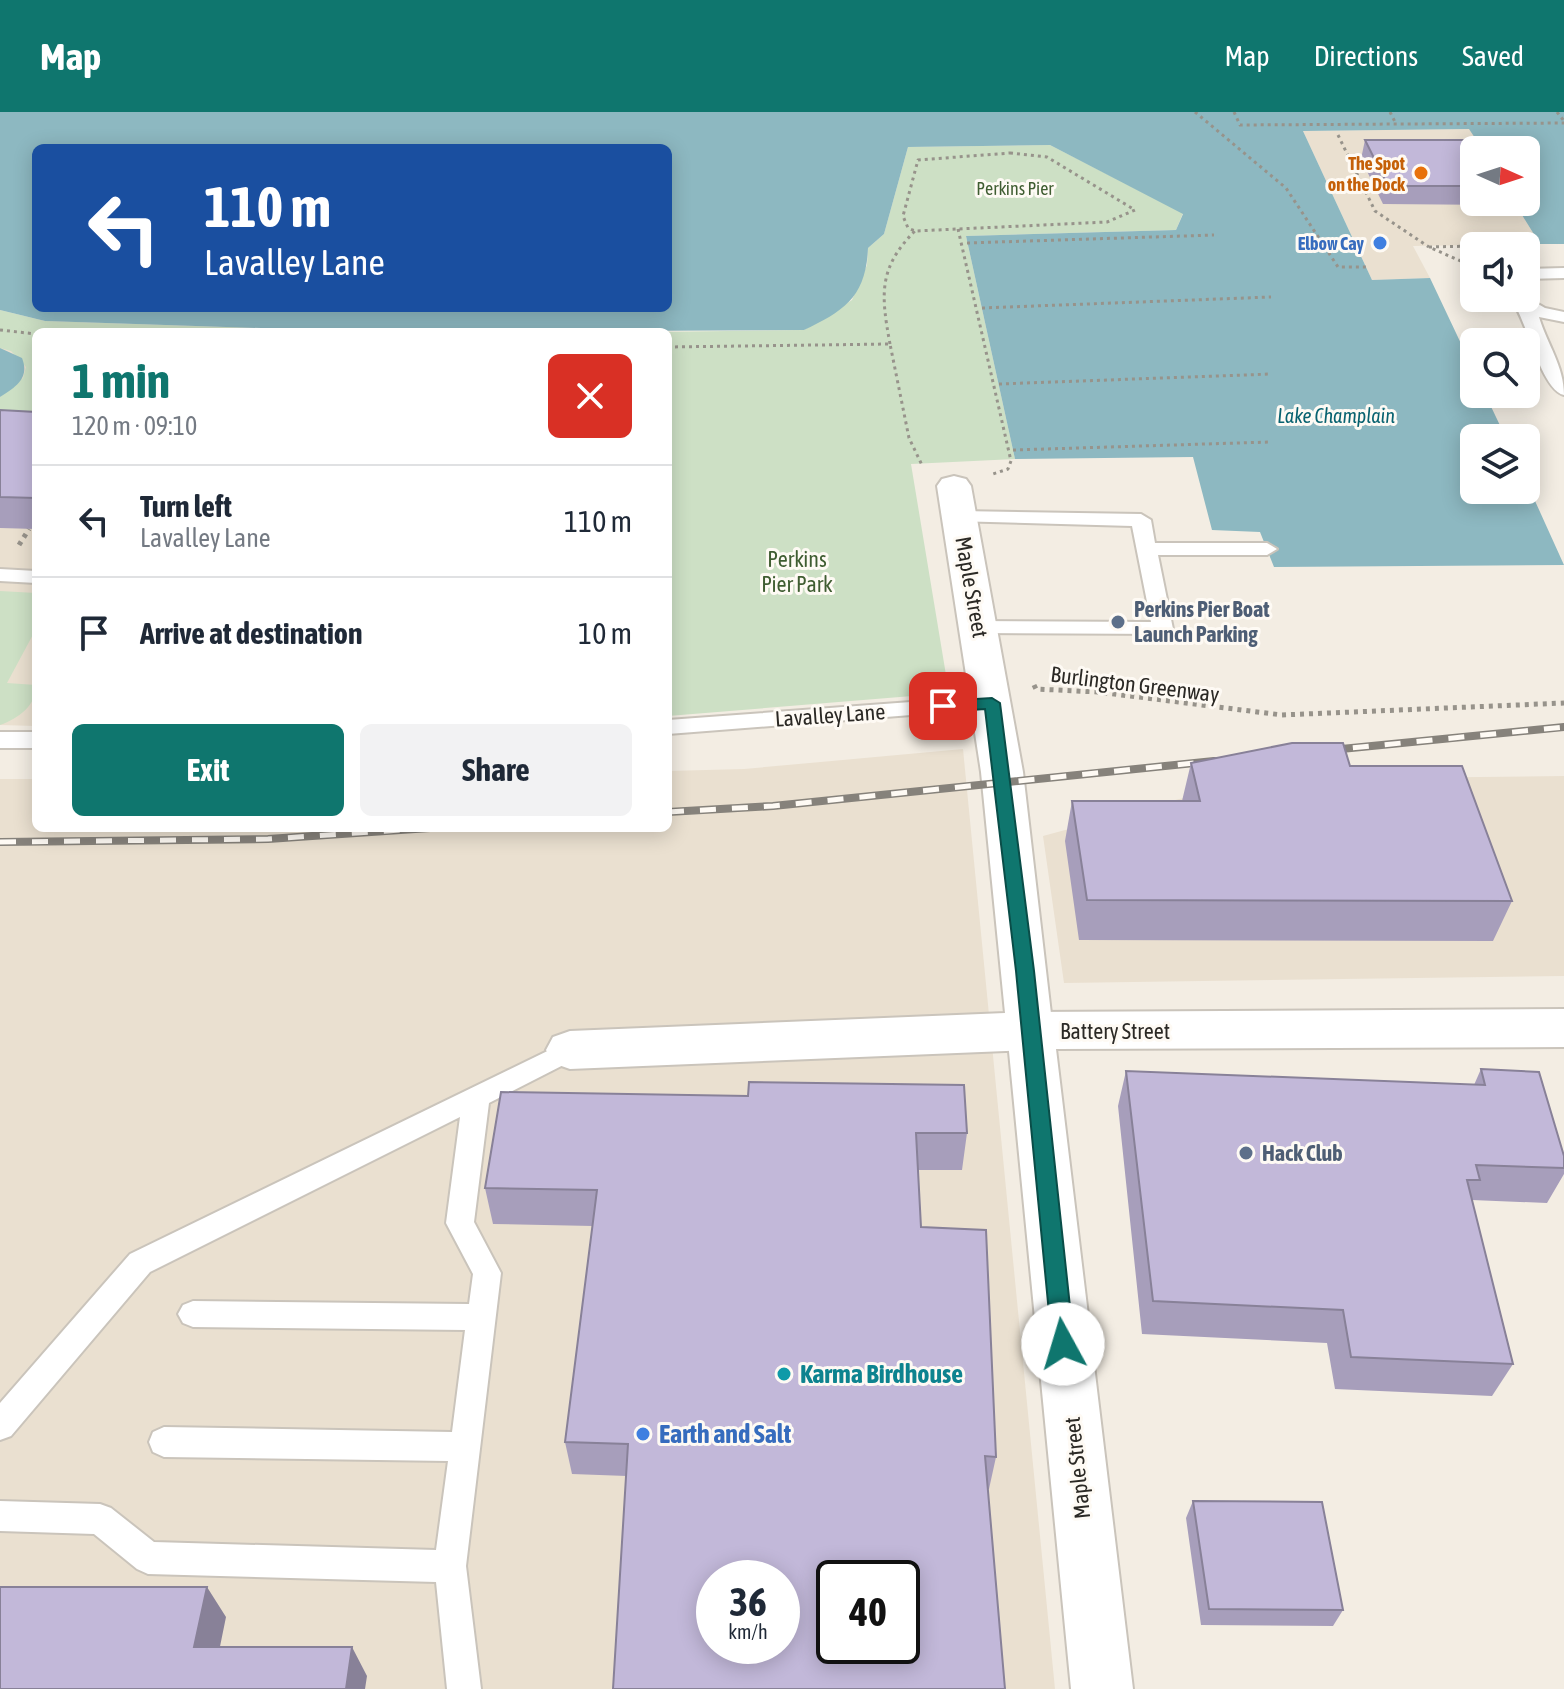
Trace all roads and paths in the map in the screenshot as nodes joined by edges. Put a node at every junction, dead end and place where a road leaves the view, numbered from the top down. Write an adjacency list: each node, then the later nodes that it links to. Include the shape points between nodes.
1 (1195, 112): 15 (path, via 1286,188 1338,267)
2 (1234, 112): 6 (path, via 1240,125)
3 (1390, 112): 6 (path)
4 (1557, 112): 5 (path)
5 (1564, 122): 6 (path)
6 (1396, 124)
7 (1338, 135): 13 (path, via 1375,211)
8 (958, 229): 9 (path); 9 (path, via 1107,222 1135,210 1047,157 944,155 918,160 903,216); 32 (path, via 1011,461 1008,469)
9 (915, 231): 25 (path, via 887,264 884,310)
10 (1214, 235): 11 (path)
11 (967, 243)
12 (1460, 246): 13 (path)
13 (1429, 247): 14 (path)
14 (1460, 261)
15 (1366, 267)
16 (1564, 273): 17 (lane)
17 (1540, 274)
18 (1271, 297): 19 (path)
19 (982, 308)
20 (1540, 308): 22 (lane)
21 (1526, 312): 29 (lane)
22 (1564, 317)
23 (0, 330): 24 (path)
24 (32, 334)
25 (890, 344): 26 (path); 32 (path, via 916,458)
26 (672, 347)
27 (1271, 374): 28 (path)
28 (999, 384)
29 (1564, 390)
30 (1270, 442): 31 (path)
31 (1013, 450)
32 (957, 502): 33 (lane, via 1141,520); 37 (street, Maple Street)
33 (1147, 549): 34 (lane); 38 (lane, via 1163,629)
34 (1267, 549)
35 (0, 575): 36 (lane)
36 (32, 577)
37 (979, 626): 38 (lane); 39 (street, Maple Street)
38 (1023, 627): 40 (path, Burlington Greenway, via 1036,689 1282,715)
39 (992, 703): 41 (lane, Lavalley Lane); 45 (street, Maple Street)
40 (1564, 703)
41 (672, 727)
42 (32, 739): 43 (lane)
43 (0, 740)
44 (1564, 1028): 45 (street, Battery Street)
45 (1030, 1031): 46 (street, Battery Street); 56 (street, Maple Street)
46 (570, 1050): 47 (lane)
47 (476, 1097): 49 (lane, via 460,1223 487,1273); 50 (lane, via 140,1263)
48 (193, 1314): 49 (lane)
49 (483, 1317): 52 (lane)
50 (0, 1426)
51 (164, 1442): 52 (lane)
52 (464, 1447): 54 (lane)
53 (0, 1516): 54 (lane, via 100,1519 148,1558)
54 (450, 1566): 55 (lane)
55 (464, 1689)
56 (1102, 1689)

